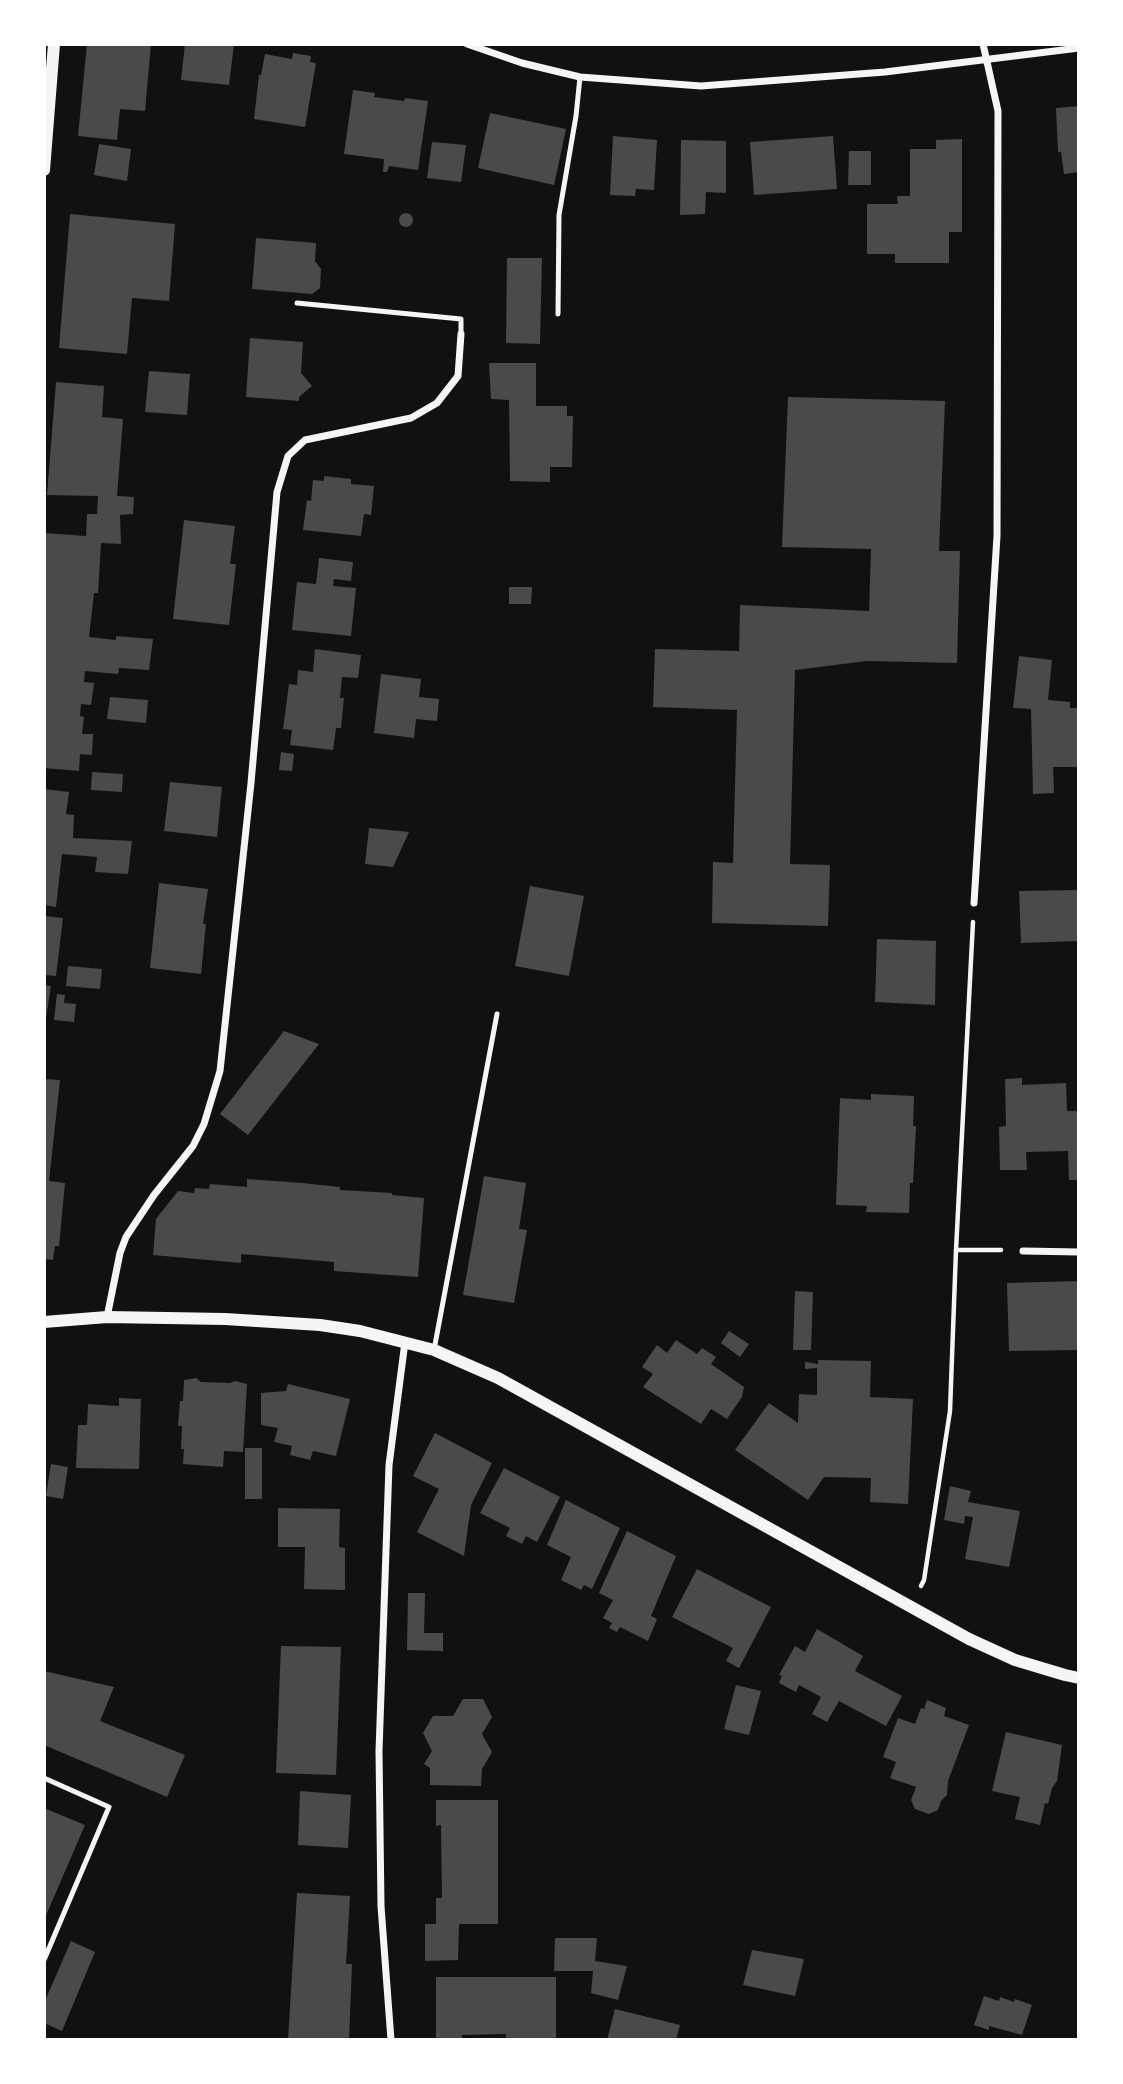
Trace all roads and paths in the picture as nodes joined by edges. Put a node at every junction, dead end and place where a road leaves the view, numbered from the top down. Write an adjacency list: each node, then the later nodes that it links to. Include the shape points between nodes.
1 (54, 44): 7 (street)
2 (467, 44): 6 (street)
3 (982, 44): 5 (street)
4 (1079, 48): 5 (street)
5 (988, 58): 6 (street, via 885,72 701,86); 11 (street, via 998,111 996,536)
6 (580, 77): 9 (lane, via 559,215)
7 (44, 170)
8 (297, 303): 10 (lane, via 461,319)
9 (558, 314)
10 (461, 334): 17 (street, via 458,376 437,403 411,418 305,440 288,456 276,492 220,1070 194,1146 126,1237)
11 (974, 903): 13 (path)
12 (498, 1014): 20 (lane)
13 (956, 1250): 14 (path); 21 (path, via 950,1411 924,1580)
14 (1003, 1250)
15 (1023, 1251): 16 (street)
16 (1079, 1252)
17 (107, 1317): 18 (street); 19 (street, via 320,1325)
18 (44, 1322)
19 (405, 1342): 20 (street); 25 (street, via 389,1465 379,1751 381,1906)
20 (433, 1350): 21 (street, via 498,1378)
21 (910, 1605): 22 (street, via 1016,1660)
22 (1079, 1678)
23 (44, 1778): 24 (lane, via 109,1807)
24 (44, 1960)
25 (391, 2040)

